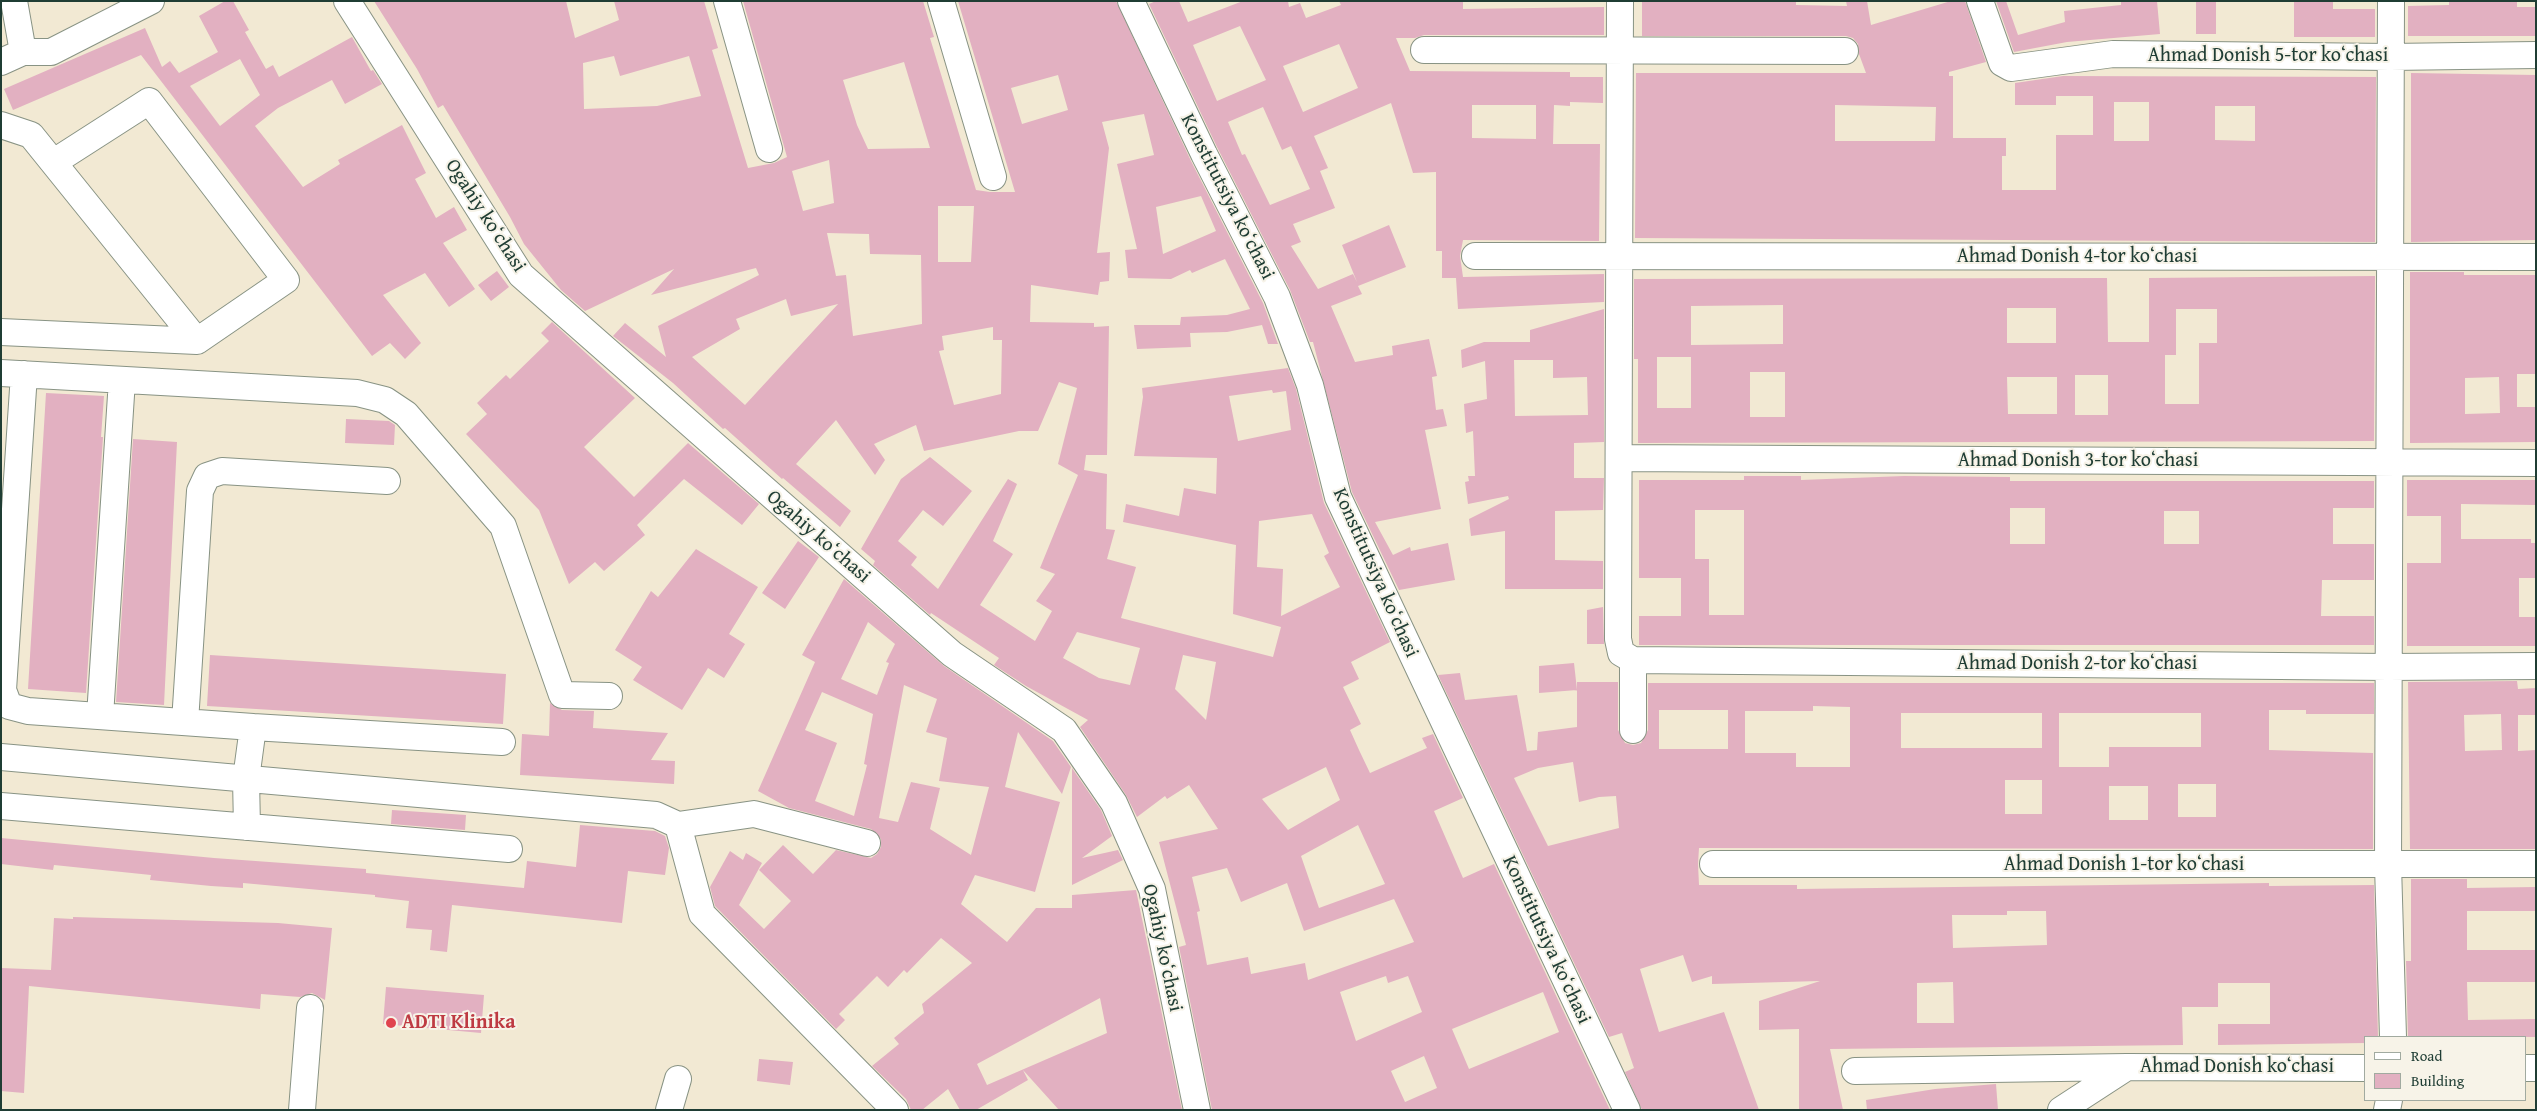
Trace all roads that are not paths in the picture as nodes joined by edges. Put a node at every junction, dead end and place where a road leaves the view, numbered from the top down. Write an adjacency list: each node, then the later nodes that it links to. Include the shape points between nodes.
1 (14, 1): 14 (street)
2 (151, 1): 14 (street, via 51,52)
3 (347, 1): 60 (street, Ogahiy koʻchasi, via 521,275 952,654 1064,730 1114,802 1152,888)
4 (727, 1): 17 (street)
5 (941, 1): 19 (street)
6 (1131, 1): 61 (street, Konstitutsiya koʻchasi, via 1277,297 1310,385 1338,497)
7 (1620, 1): 10 (street)
8 (1980, 1): 15 (street, Ahmad Donish 5-tor koʻchasi, via 2002,63 2011,68 2113,54)
9 (2391, 1): 15 (street)
10 (1619, 49): 11 (street); 12 (street); 21 (street)
11 (1424, 50)
12 (1845, 51)
13 (2536, 55): 15 (street, Ahmad Donish 5-tor koʻchasi)
14 (12, 57)
15 (2390, 57): 23 (street)
16 (1, 125): 18 (street, via 31,135)
17 (770, 149)
18 (54, 162): 25 (street); 25 (street, via 149,101 286,280)
19 (994, 177)
20 (1475, 256): 21 (street, Ahmad Donish 4-tor koʻchasi)
21 (1619, 257): 23 (street, Ahmad Donish 4-tor koʻchasi); 28 (street)
22 (2536, 257): 23 (street, Ahmad Donish 4-tor koʻchasi)
23 (2390, 258): 29 (street)
24 (1, 332): 25 (street)
25 (197, 341)
26 (13, 373): 27 (street); 36 (street, via 2,690 9,706 28,711)
27 (122, 380): 35 (street, via 357,393 385,400 406,414 504,526 562,695); 36 (street)
28 (1619, 458): 29 (street, Ahmad Donish 3-tor koʻchasi); 32 (street, via 1618,639)
29 (2389, 463): 30 (street, Ahmad Donish 3-tor koʻchasi); 34 (street)
30 (2536, 463)
31 (387, 481): 37 (street, via 222,471 207,476 200,491)
32 (1627, 657): 34 (street, Ahmad Donish 2-tor koʻchasi); 39 (street)
33 (2536, 666): 34 (street, Ahmad Donish 2-tor koʻchasi)
34 (2388, 667): 50 (street)
35 (609, 696)
36 (100, 716): 37 (street)
37 (185, 722): 38 (street)
38 (253, 727): 40 (street); 42 (street)
39 (1634, 730)
40 (502, 742)
41 (1, 757): 42 (street)
42 (246, 778): 44 (street, via 656,815); 45 (street)
43 (1, 806): 45 (street)
44 (678, 825): 46 (street, via 754,814); 59 (street, via 702,914)
45 (247, 827): 47 (street)
46 (867, 843)
47 (509, 849)
48 (1713, 864): 50 (street, Ahmad Donish 1-tor koʻchasi)
49 (2536, 864): 50 (street, Ahmad Donish 1-tor koʻchasi)
50 (2388, 865): 52 (street)
51 (310, 1008): 57 (street)
52 (2393, 1036)
53 (2127, 1067): 54 (street, Ahmad Donish koʻchasi); 55 (street); 62 (street, Ahmad Donish koʻchasi)
54 (2364, 1068)
55 (1855, 1071)
56 (678, 1079): 58 (street)
57 (302, 1110)
58 (669, 1110)
59 (895, 1110)
60 (1197, 1110)
61 (1627, 1110)
62 (2061, 1110)

